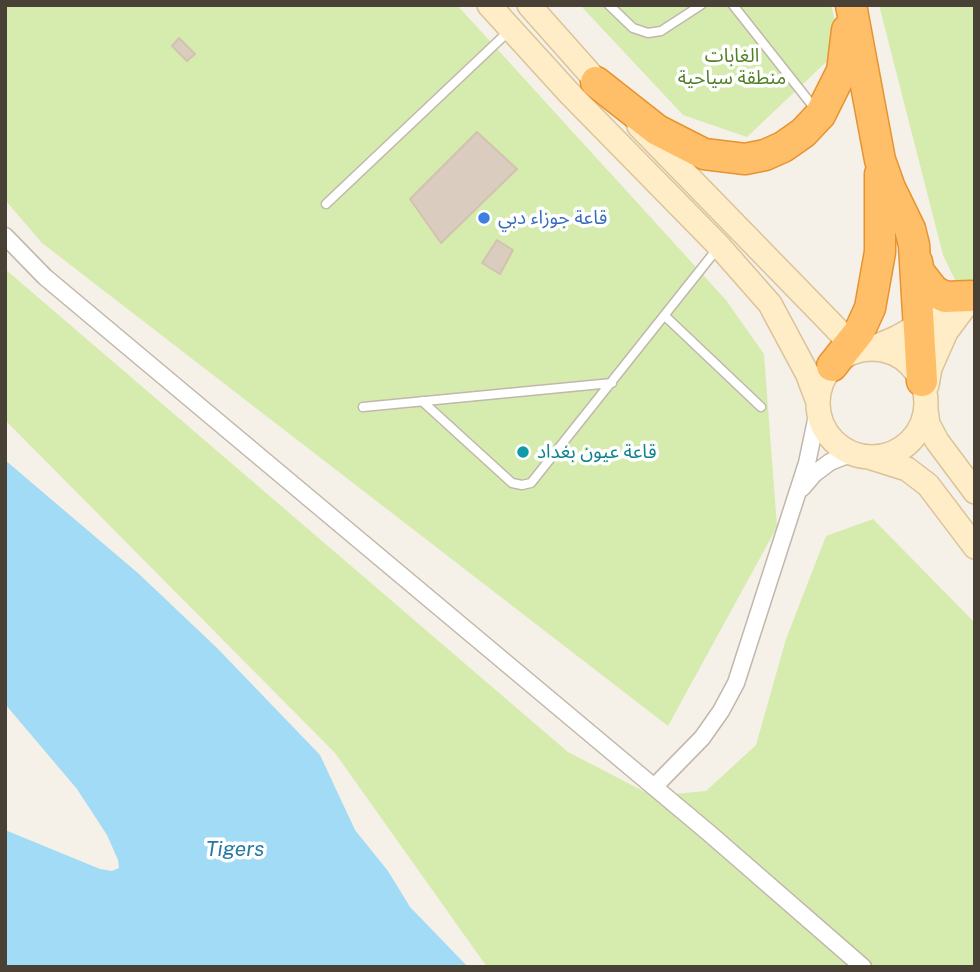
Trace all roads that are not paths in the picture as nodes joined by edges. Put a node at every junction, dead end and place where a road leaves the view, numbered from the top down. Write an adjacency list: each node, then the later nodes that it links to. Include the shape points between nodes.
1 (489, 5): 7 (main road)
2 (528, 5): 8 (main road)
3 (609, 5): 4 (lane, via 634,28 648,33 661,31)
4 (701, 5)
5 (733, 5): 9 (lane)
6 (849, 5): 9 (highway, via 842,71); 10 (highway)
7 (510, 30): 11 (lane); 13 (main road)
8 (596, 82): 9 (highway, via 657,130 704,155 745,159 765,155 803,133); 18 (main road)
9 (820, 115)
10 (880, 160): 14 (highway, via 910,229); 18 (highway, via 880,252 870,308 859,332)
11 (326, 204)
12 (5, 236): 30 (street, via 56,286)
13 (719, 246): 16 (lane); 23 (main road, via 770,304 807,373)
14 (916, 259): 15 (highway, via 919,272 934,291 945,297); 17 (highway)
15 (974, 295): 17 (main road); 21 (main road, via 946,332 930,368)
16 (665, 316): 20 (lane); 25 (lane)
17 (919, 325): 18 (main road); 21 (highway)
18 (862, 347): 19 (highway); 21 (main road, via 905,359)
19 (832, 366): 23 (main road, via 818,393)
20 (612, 383): 22 (lane); 22 (lane, via 538,476 522,485 512,483)
21 (925, 395): 26 (main road, via 922,424 913,439 884,456); 27 (main road, via 928,424)
22 (422, 401): 24 (lane)
23 (818, 406): 26 (main road, via 834,442); 28 (street)
24 (363, 407)
25 (761, 407)
26 (862, 456): 28 (street, via 830,462); 29 (main road, via 907,469 928,485)
27 (975, 492)
28 (795, 499): 30 (street, via 736,682 702,738)
29 (975, 547)
30 (654, 787): 31 (street)
31 (863, 967)

